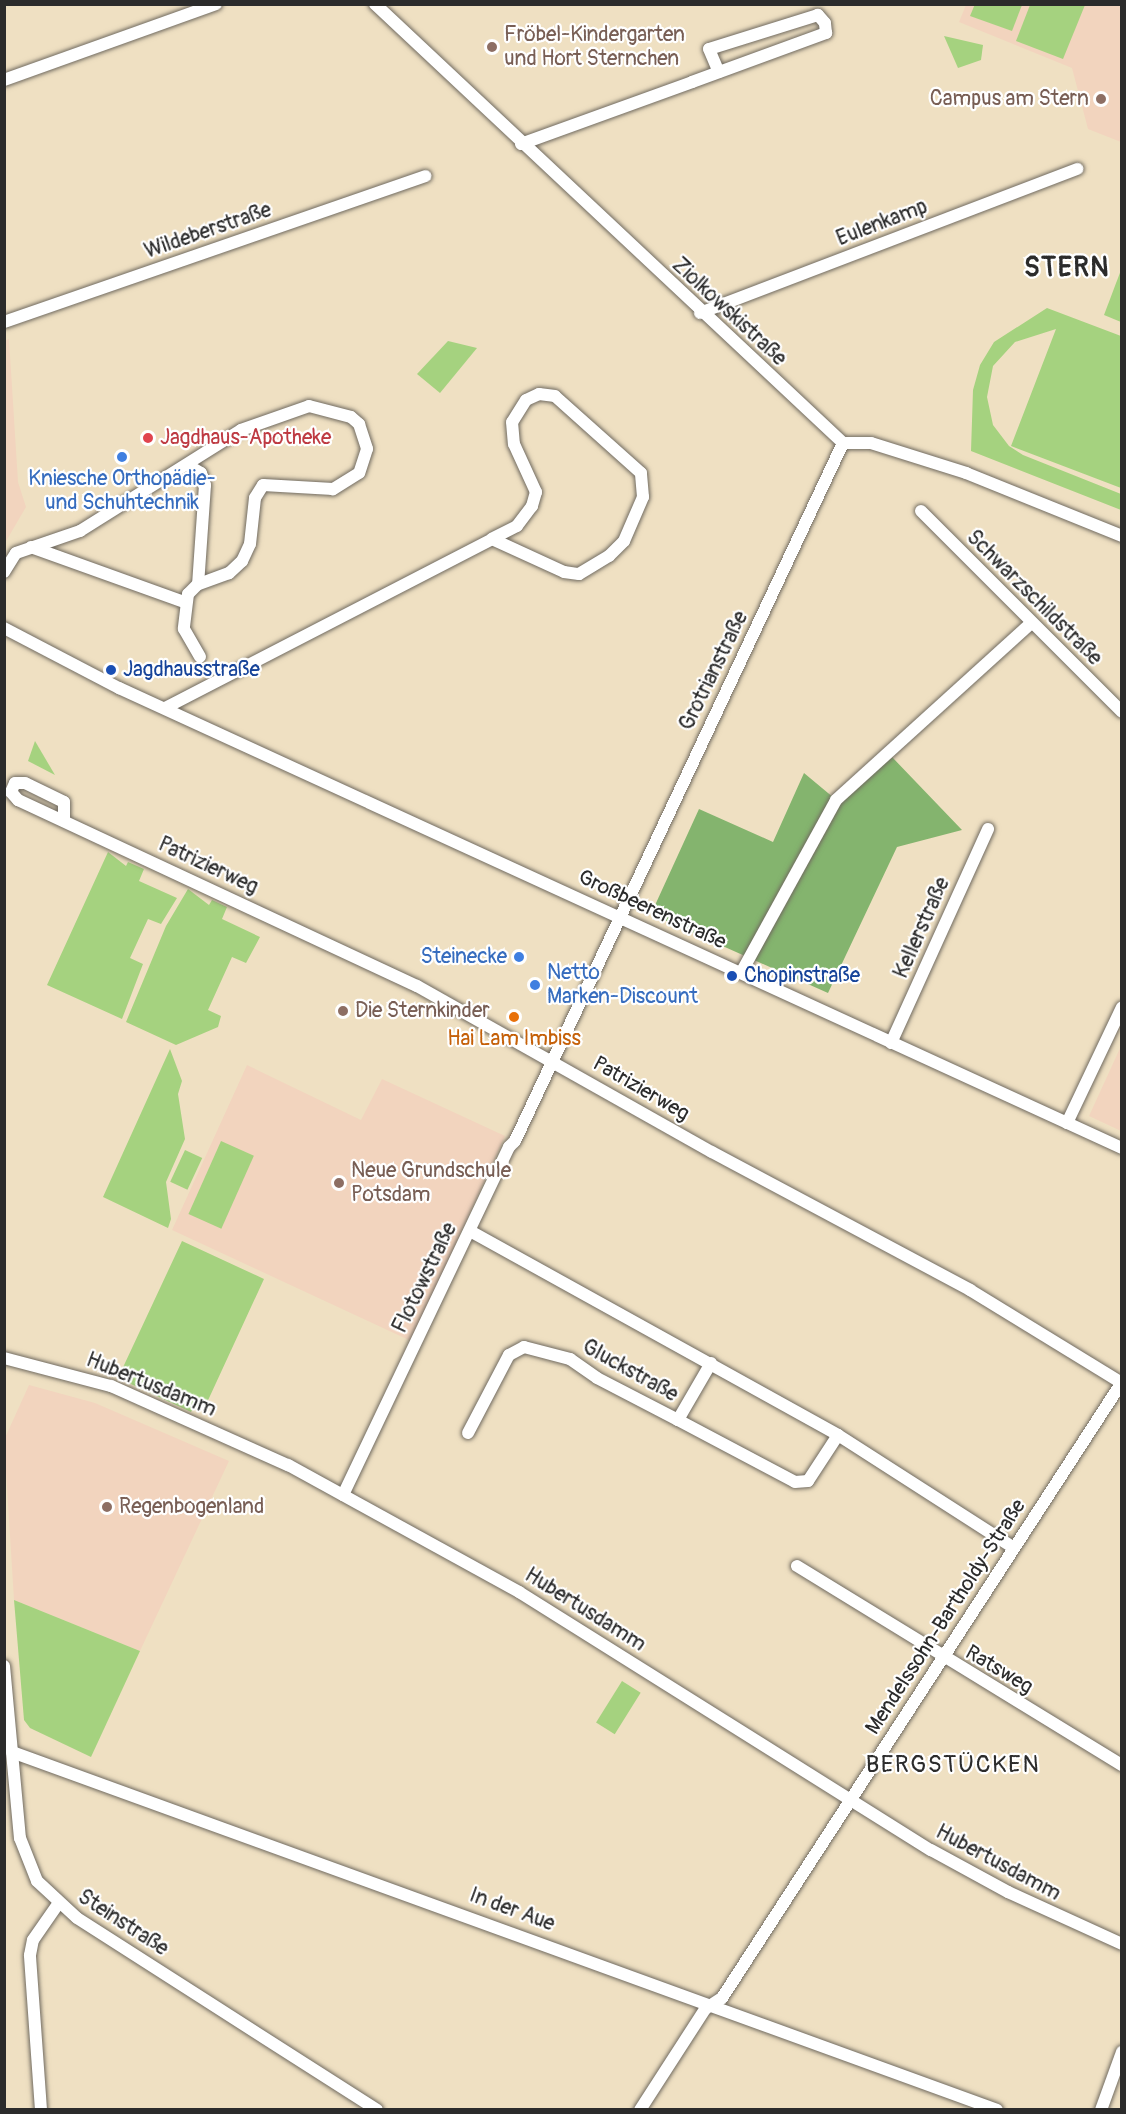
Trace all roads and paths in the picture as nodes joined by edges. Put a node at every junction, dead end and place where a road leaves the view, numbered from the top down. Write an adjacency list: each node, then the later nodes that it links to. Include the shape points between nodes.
1 (216, 4): 4 (street)
2 (375, 4): 5 (street, Ziolkowskistraße)
3 (719, 72): 3 (street, via 826,33 825,23 818,15 709,49); 5 (street)
4 (4, 80)
5 (521, 144): 8 (street, Ziolkowskistraße)
6 (1078, 169): 8 (street, Eulenkamp)
7 (425, 176): 9 (street, Wildeberstraße)
8 (700, 313): 10 (street, Ziolkowskistraße)
9 (4, 322)
10 (843, 443): 13 (street, via 871,443 966,473); 26 (street, Grotrianstraße)
11 (187, 465): 15 (street, via 80,531); 17 (street, via 201,473 205,485); 17 (street, via 241,430 309,406 351,417 359,424 367,449 359,473 333,489 263,485 255,498 250,544 242,561 230,573)
12 (921, 511): 19 (street, Schwarzschildstraße)
13 (1122, 536)
14 (492, 539): 14 (street, via 564,572 579,574 609,556 624,541 643,497 641,473 555,396 539,394 526,400 512,422 514,444 536,492 532,506 517,526); 22 (street)
15 (31, 547): 16 (street, via 16,552); 18 (street)
16 (4, 572)
17 (198, 584): 18 (street)
18 (184, 602): 21 (street, via 184,629)
19 (1030, 624): 23 (street, Schwarzschildstraße); 27 (street, via 836,800)
20 (4, 628): 22 (street, Großbeerenstraße)
21 (200, 657)
22 (165, 708): 26 (street, Großbeerenstraße)
23 (1122, 712)
24 (64, 821): 30 (street, Patrizierweg, via 417,986)
25 (988, 829): 29 (street, Kellerstraße)
26 (619, 916): 27 (street, Großbeerenstraße); 30 (street, Flotowstraße)
27 (741, 973): 29 (street, Großbeerenstraße)
28 (1122, 1007): 31 (street)
29 (891, 1043): 31 (street, Großbeerenstraße)
30 (552, 1061): 33 (street, Flotowstraße); 36 (street, Patrizierweg, via 970,1290)
31 (1067, 1123): 32 (street, Großbeerenstraße)
32 (1122, 1148)
33 (470, 1231): 35 (street); 40 (street, Flotowstraße)
34 (4, 1358): 40 (street, Hubertusdamm, via 122,1390 288,1465)
35 (711, 1363): 37 (street, Gluckstraße); 39 (street)
36 (1121, 1383): 41 (street, Mendelssohn-Bartholdy-Straße)
37 (678, 1420): 38 (street, Gluckstraße, via 597,1378 570,1359 524,1347 509,1355); 39 (street, Gluckstraße, via 795,1482 808,1481)
38 (468, 1433)
39 (838, 1435): 41 (street)
40 (343, 1495): 47 (street, Hubertusdamm, via 519,1592)
41 (1014, 1548): 43 (street, Mendelssohn-Bartholdy-Straße)
42 (797, 1566): 43 (street, Ratsweg)
43 (942, 1658): 46 (street, Ratsweg); 47 (street, Mendelssohn-Bartholdy-Straße)
44 (4, 1666): 45 (street, Steinstraße)
45 (12, 1752): 48 (street, Steinstraße, via 23,1853 37,1881); 50 (street, In der Aue)
46 (1122, 1765)
47 (850, 1802): 49 (street, Hubertusdamm, via 1008,1892); 50 (street, Mendelssohn-Bartholdy-Straße, via 722,1998)
48 (58, 1904): 52 (street, via 33,1940 30,1955); 53 (street, Steinstraße)
49 (1122, 1944)
50 (713, 2004): 54 (street, Mendelssohn-Bartholdy-Straße, via 705,2009); 55 (street, In der Aue)
51 (1122, 2052): 56 (street)
52 (41, 2109)
53 (377, 2109)
54 (640, 2109)
55 (997, 2109)
56 (1101, 2109)

